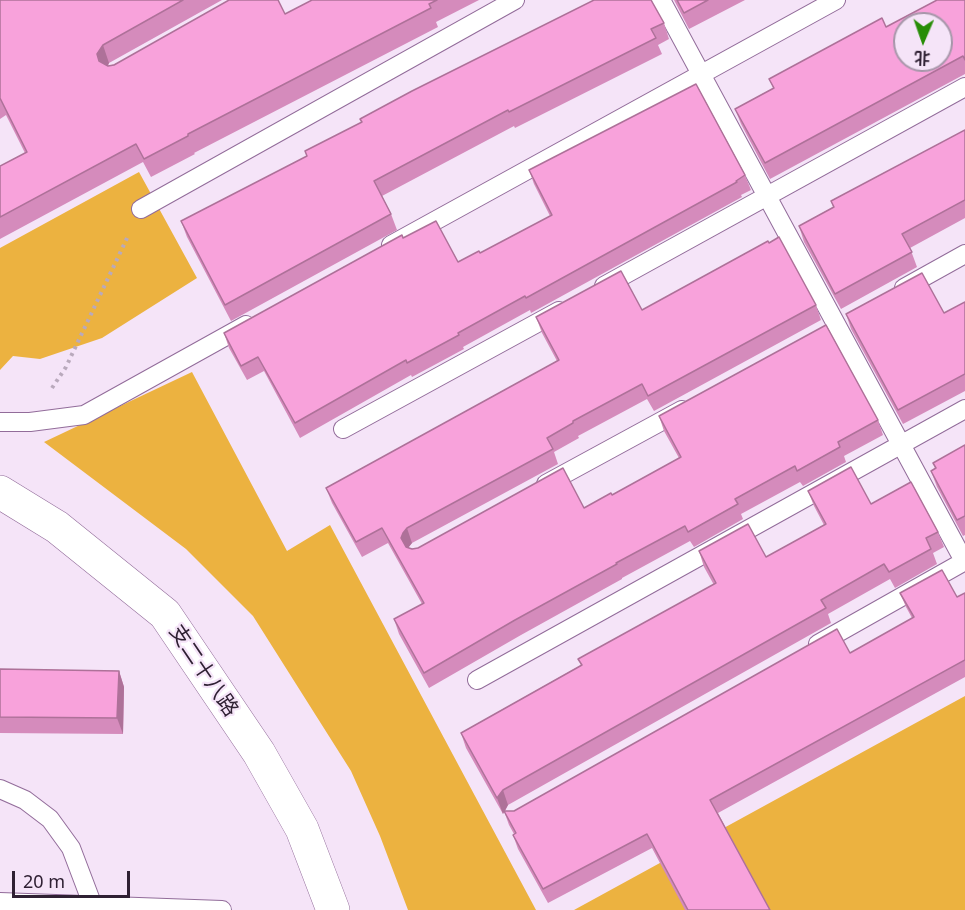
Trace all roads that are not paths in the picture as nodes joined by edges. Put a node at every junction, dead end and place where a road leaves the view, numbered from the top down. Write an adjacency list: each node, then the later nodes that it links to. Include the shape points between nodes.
1 (515, 0): 7 (lane)
2 (661, 0): 4 (lane)
3 (836, 0): 4 (lane)
4 (701, 74): 6 (lane); 8 (lane)
5 (965, 87): 6 (lane)
6 (768, 197): 10 (lane); 15 (lane)
7 (141, 209)
8 (377, 253)
9 (965, 254): 11 (lane)
10 (591, 293)
11 (886, 298)
12 (571, 305): 19 (lane)
13 (856, 314): 15 (lane)
14 (262, 316): 18 (lane, via 84,415)
15 (832, 328): 20 (lane)
16 (701, 399): 21 (lane)
17 (965, 409): 20 (lane)
18 (0, 423)
19 (343, 429)
20 (901, 444): 23 (lane); 25 (lane)
21 (533, 491)
22 (0, 492): 30 (street, 支二十八路, via 57,527 165,614 259,753 302,829)
23 (964, 561): 24 (lane)
24 (800, 654)
25 (477, 680)
26 (0, 789): 28 (lane, via 26,800 50,819 71,848)
27 (0, 902): 28 (lane)
28 (93, 906): 29 (lane)
29 (222, 910)
30 (333, 910)

